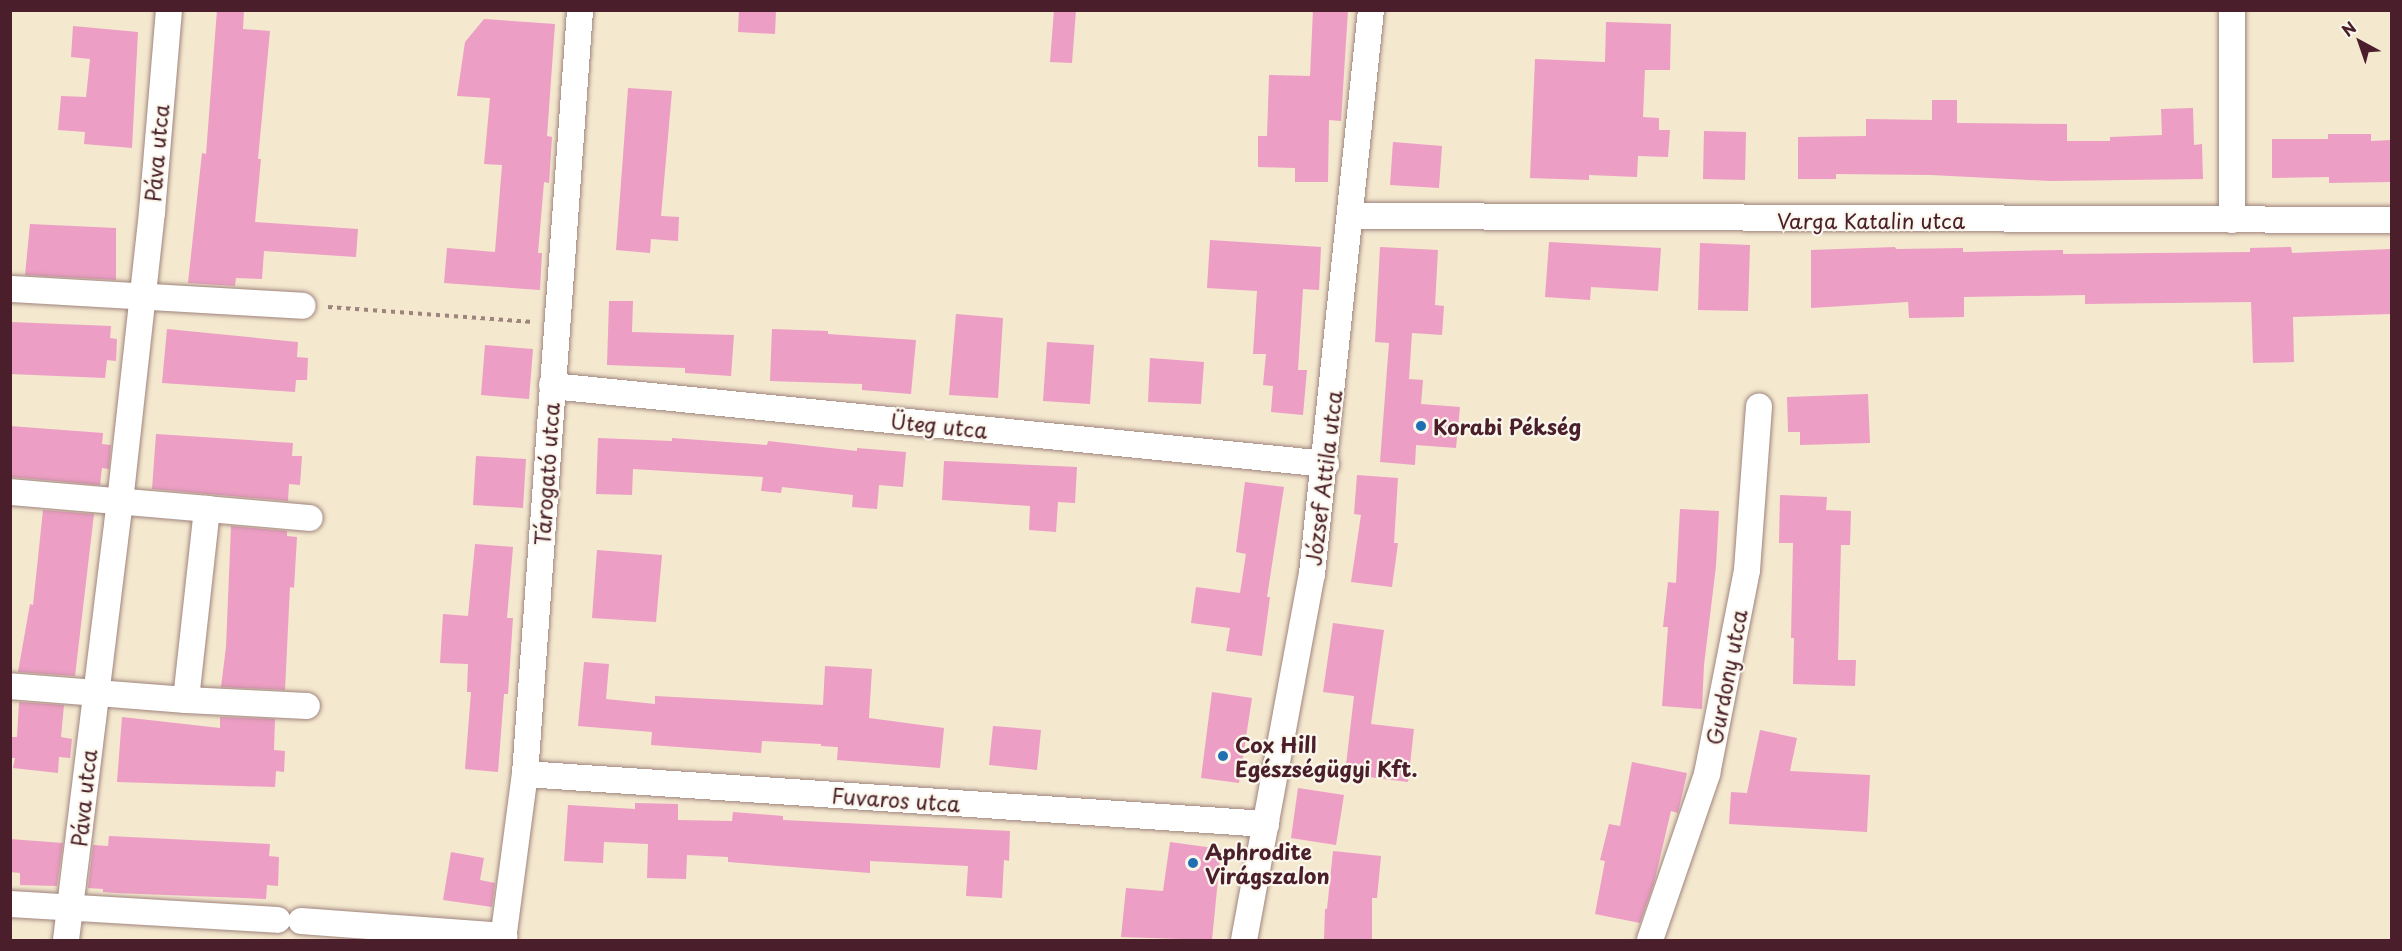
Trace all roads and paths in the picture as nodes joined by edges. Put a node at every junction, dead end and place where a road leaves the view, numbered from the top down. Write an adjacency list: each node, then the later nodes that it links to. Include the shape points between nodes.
1 (169, 10): 9 (street, Páva utca)
2 (580, 10): 11 (street, Tárogató utca)
3 (1371, 10): 5 (street, József Attila utca)
4 (2232, 10): 6 (street)
5 (1351, 216): 6 (street, Varga Katalin utca); 14 (street, József Attila utca)
6 (2232, 220): 7 (street, Varga Katalin utca)
7 (2391, 220)
8 (12, 289): 9 (street)
9 (142, 296): 10 (street); 16 (street, Páva utca)
10 (303, 306): 11 (path)
11 (557, 324): 12 (street, Tárogató utca)
12 (552, 386): 14 (street, Üteg utca); 23 (street, Tárogató utca)
13 (1759, 406): 30 (street, Gurdony utca, via 1747,570 1707,774)
14 (1326, 464): 24 (street, József Attila utca, via 1312,574)
15 (10, 492): 16 (street)
16 (120, 502): 17 (street); 20 (street, Páva utca)
17 (207, 508): 18 (street); 21 (street)
18 (310, 518)
19 (10, 686): 20 (street)
20 (95, 691): 21 (street); 26 (street, Páva utca)
21 (186, 700): 22 (street)
22 (308, 706)
23 (525, 774): 24 (street, Fuvaros utca); 27 (street, Tárogató utca)
24 (1266, 824): 29 (street, József Attila utca)
25 (10, 904): 26 (street)
26 (71, 905): 27 (street, Tárogató utca); 28 (street, Páva utca)
27 (503, 938)
28 (66, 940)
29 (1244, 940)
30 (1650, 940)

